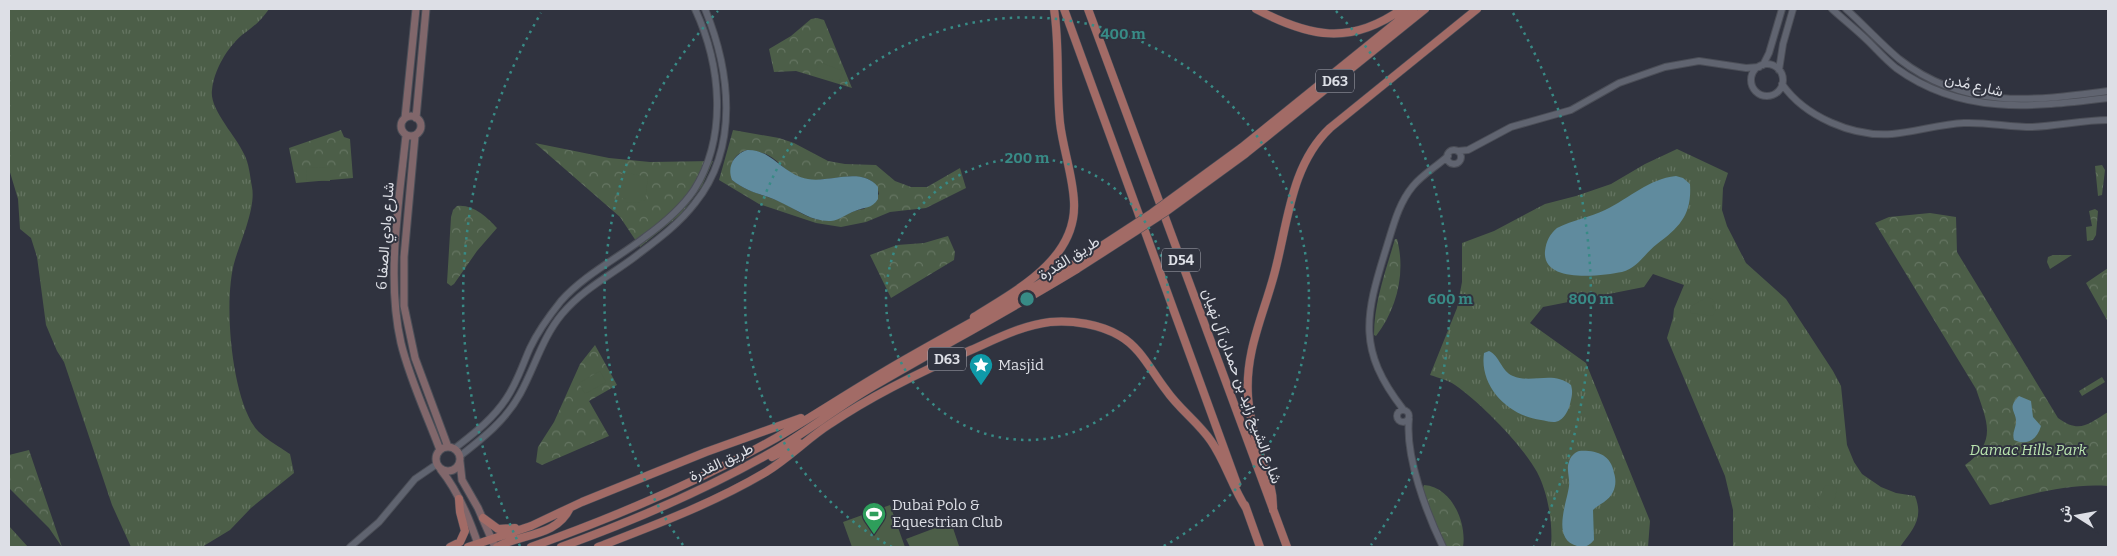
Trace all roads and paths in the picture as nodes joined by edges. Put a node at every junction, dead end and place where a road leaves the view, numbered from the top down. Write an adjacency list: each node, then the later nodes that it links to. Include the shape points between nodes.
1 (416, 9): 27 (main road)
2 (426, 9): 28 (main road)
3 (695, 9): 26 (street, via 714,71)
4 (704, 9): 35 (street, via 716,39 725,82 726,126)
5 (1054, 9): 41 (main road, via 1059,116 1074,200 1070,227 1059,250 1036,276)
6 (1064, 9): 55 (main road, D54)
7 (1088, 9): 56 (main road, شارع الشيخ زايد بن حمدان آل نهيان / D54)
8 (1256, 9): 9 (main road, via 1294,27 1340,34 1376,24)
9 (1402, 9)
10 (1413, 9): 33 (main road, طريق القدرة / D63)
11 (1425, 9): 33 (main road, طريق القدرة / D63)
12 (1477, 9): 56 (main road, via 1330,128 1311,150 1301,170 1255,332 1248,368 1251,420 1271,485)
13 (1782, 9): 16 (street); 17 (street, via 1769,53)
14 (1832, 9): 25 (street, شارع مُدن, via 1897,68 1959,98 2021,106)
15 (1846, 9): 22 (street, شارع مُدن, via 1909,66 1962,91 1994,98 2027,100)
16 (1793, 10): 19 (street)
17 (1761, 66): 18 (street); 19 (street, via 1769,65); 20 (street, via 1754,72)
18 (1742, 67): 20 (street); 32 (street, via 1700,61 1665,67 1620,83 1571,110 1511,127)
19 (1779, 70): 21 (street)
20 (1751, 82): 23 (street, via 1760,94)
21 (1782, 84): 23 (street); 24 (street)
22 (2108, 91)
23 (1774, 94): 24 (street)
24 (1792, 97): 29 (street, via 1834,123 1876,133 1909,132 1959,123 2030,127)
25 (2108, 98)
26 (717, 116): 35 (street, via 722,120); 38 (street, via 711,151 698,182 677,211)
27 (405, 118): 28 (main road); 30 (main road, via 401,128)
28 (416, 118): 31 (main road, via 421,129)
29 (2108, 120)
30 (406, 136): 31 (main road); 49 (main road, شارع وادي الصفا 6, via 394,299 408,369)
31 (415, 136): 48 (main road, شارع وادي الصفا 6, via 404,257 404,306 415,358)
32 (1468, 150): 34 (street); 37 (street)
33 (1243, 151): 40 (main road, طريق القدرة / D63, bridge)
34 (1458, 151): 36 (street, via 1451,151); 37 (street)
35 (719, 157): 39 (street, via 710,181 696,202 669,230)
36 (1449, 159): 37 (street, via 1457,163); 42 (street, via 1413,186 1399,209 1372,294 1371,347 1381,376)
37 (1461, 159)
38 (647, 236): 39 (street, via 633,249); 48 (street, via 567,294 541,329 502,405 486,423)
39 (635, 257): 50 (street, via 589,288 569,306 547,336 514,404 493,429)
40 (1076, 266): 41 (main road, طريق القدرة / D63); 52 (main road, طريق القدرة / D63, via 988,323 858,396 786,444)
41 (945, 338): 43 (main road, طريق القدرة / D63)
42 (1401, 410): 44 (street, via 1408,412); 45 (street, via 1397,418)
43 (817, 412): 54 (main road, طريق القدرة / D63, via 706,452); 64 (main road, طريق القدرة / D63, via 776,438 676,489)
44 (1409, 419): 45 (street); 47 (street)
45 (1401, 422): 47 (street)
46 (827, 425): 52 (main road, via 786,450); 55 (main road, طريق القدرة / D63, via 897,384 992,340 1049,322 1086,324 1122,337 1140,353 1171,396 1212,442); 66 (main road, طريق القدرة / D63, via 780,463 752,479)
47 (1408, 434): 69 (street, via 1424,498)
48 (451, 448): 49 (main road); 50 (main road)
49 (440, 450): 51 (main road, via 436,457)
50 (460, 459): 51 (main road, via 457,468 451,471); 57 (main road, via 462,480)
51 (439, 467): 53 (main road); 61 (street, via 410,484 379,522)
52 (730, 474): 65 (main road, طريق القدرة / D63, via 651,512)
53 (459, 499): 60 (main road); 62 (main road, via 466,531 460,542)
54 (570, 508): 58 (main road, طريق القدرة / D63); 59 (main road, via 565,519 556,526)
55 (1246, 508): 67 (main road, D54)
56 (1273, 510): 68 (main road, شارع الشيخ زايد بن حمدان آل نهيان / D54)
57 (483, 518): 58 (main road, via 502,530); 59 (main road)
58 (531, 526): 59 (main road, طريق القدرة / D63)
59 (495, 545): 60 (main road, طريق القدرة / D63)
60 (479, 546): 63 (main road, طريق القدرة / D63)
61 (350, 547)
62 (450, 547)
63 (468, 547)
64 (531, 547)
65 (561, 547)
66 (598, 547)
67 (1260, 547)
68 (1287, 547)
69 (1444, 547)

